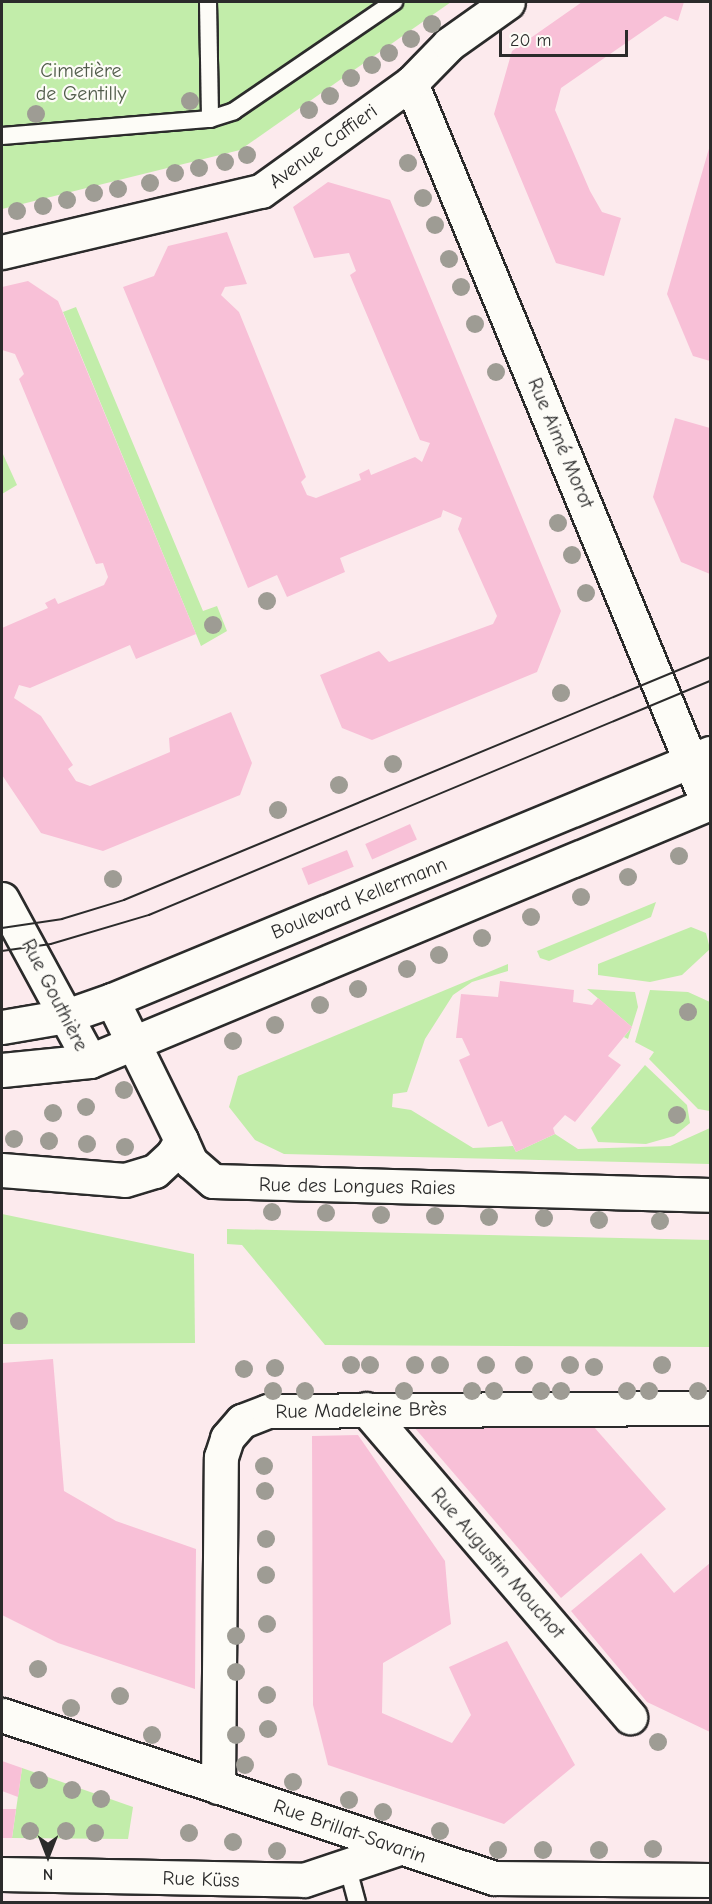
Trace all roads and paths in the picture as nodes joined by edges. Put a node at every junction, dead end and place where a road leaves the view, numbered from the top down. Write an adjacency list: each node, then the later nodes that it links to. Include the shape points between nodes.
1 (208, 2): 5 (lane)
2 (394, 2): 5 (lane, via 258,99)
3 (508, 2): 4 (street, Avenue Caffieri, via 449,44)
4 (411, 83): 7 (street, Avenue Caffieri, via 261,191); 8 (street, Rue Aimé Morot)
5 (210, 119): 6 (lane)
6 (2, 136)
7 (2, 252)
8 (701, 756): 9 (street, Rue Aimé Morot); 11 (street, Boulevard Kellermann)
9 (709, 803): 14 (street)
10 (2, 899): 12 (street, Rue Gouthière)
11 (112, 1000): 12 (street, Boulevard Kellermann); 14 (street, Rue des Longues Raies)
12 (66, 1016): 13 (street, Boulevard Kellermann); 15 (street, Rue Gouthière)
13 (2, 1027)
14 (134, 1043): 15 (street); 17 (street, Rue des Longues Raies)
15 (90, 1061): 16 (street)
16 (2, 1070)
17 (181, 1140): 18 (street, via 166,1162 142,1178); 19 (street, Rue des Longues Raies, via 191,1162 213,1181)
18 (2, 1170)
19 (711, 1195)
20 (711, 1408): 21 (street, Rue Madeleine Brès)
21 (366, 1409): 23 (street, Rue Augustin Mouchot); 24 (street, Rue Madeleine Brès, via 268,1411 242,1421 227,1438 221,1457)
22 (2, 1714): 24 (street, Rue Brillat-Savarin)
23 (630, 1717)
24 (218, 1787): 25 (street, Rue Brillat-Savarin)
25 (396, 1849): 26 (street, Rue Küss); 28 (street, Rue Brillat-Savarin, via 494,1878)
26 (347, 1865): 27 (street, Rue Küss, via 304,1880); 29 (lane)
27 (2, 1874)
28 (711, 1880)
29 (357, 1902)

